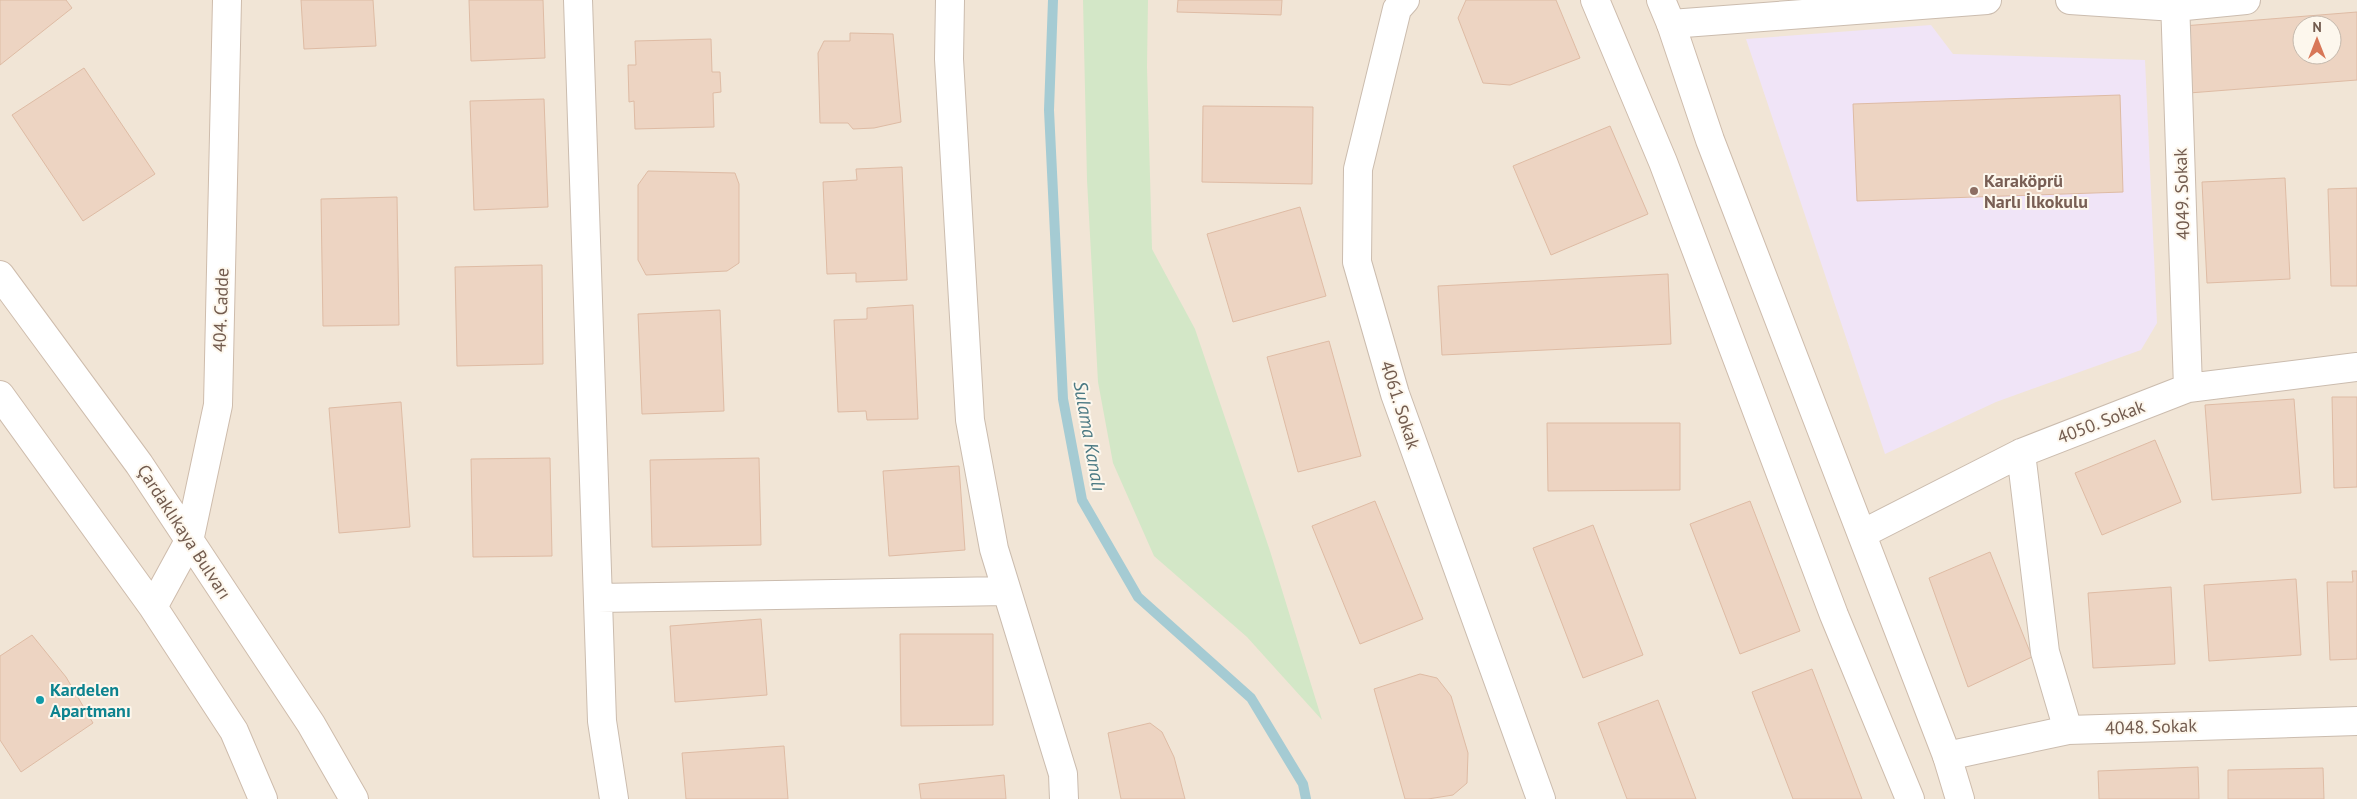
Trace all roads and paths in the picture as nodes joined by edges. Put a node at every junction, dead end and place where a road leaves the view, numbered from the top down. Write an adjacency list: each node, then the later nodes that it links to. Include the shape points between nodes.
1 (227, 0): 17 (street, 404. Cadde, via 218,406)
2 (578, 0): 19 (street)
3 (950, 0): 18 (street, via 949,59 970,420 994,549)
4 (1405, 0): 28 (street, 4061. Sokak, via 1397,8 1358,169 1357,262 1395,394)
5 (1595, 0): 29 (street, via 1663,162 1834,615)
6 (1987, 0): 10 (street)
7 (2070, 0): 9 (street)
8 (2246, 0): 9 (street)
9 (2175, 4): 13 (street, 4049. Sokak)
10 (1666, 12): 16 (street, via 1710,140)
11 (0, 275): 17 (street, Çardaklıkaya Bulvarı, via 140,464)
12 (2357, 367): 13 (street, 4050. Sokak)
13 (2188, 388): 15 (street, 4050. Sokak)
14 (0, 395): 20 (street)
15 (2021, 453): 16 (street, 4050. Sokak); 22 (street, via 2045,652)
16 (1862, 534): 23 (street)
17 (189, 541): 20 (street, 404. Cadde); 25 (street, Çardaklıkaya Bulvarı, via 311,724)
18 (1006, 592): 19 (street); 27 (street, via 1063,774)
19 (598, 598): 26 (street, via 602,721)
20 (153, 607): 24 (street, via 234,731)
21 (2357, 721): 22 (street, 4048. Sokak)
22 (2068, 730): 23 (street, 4048. Sokak)
23 (1947, 756): 30 (street)
24 (263, 799)
25 (354, 799)
26 (614, 799)
27 (1064, 799)
28 (1541, 799)
29 (1910, 799)
30 (1960, 799)

